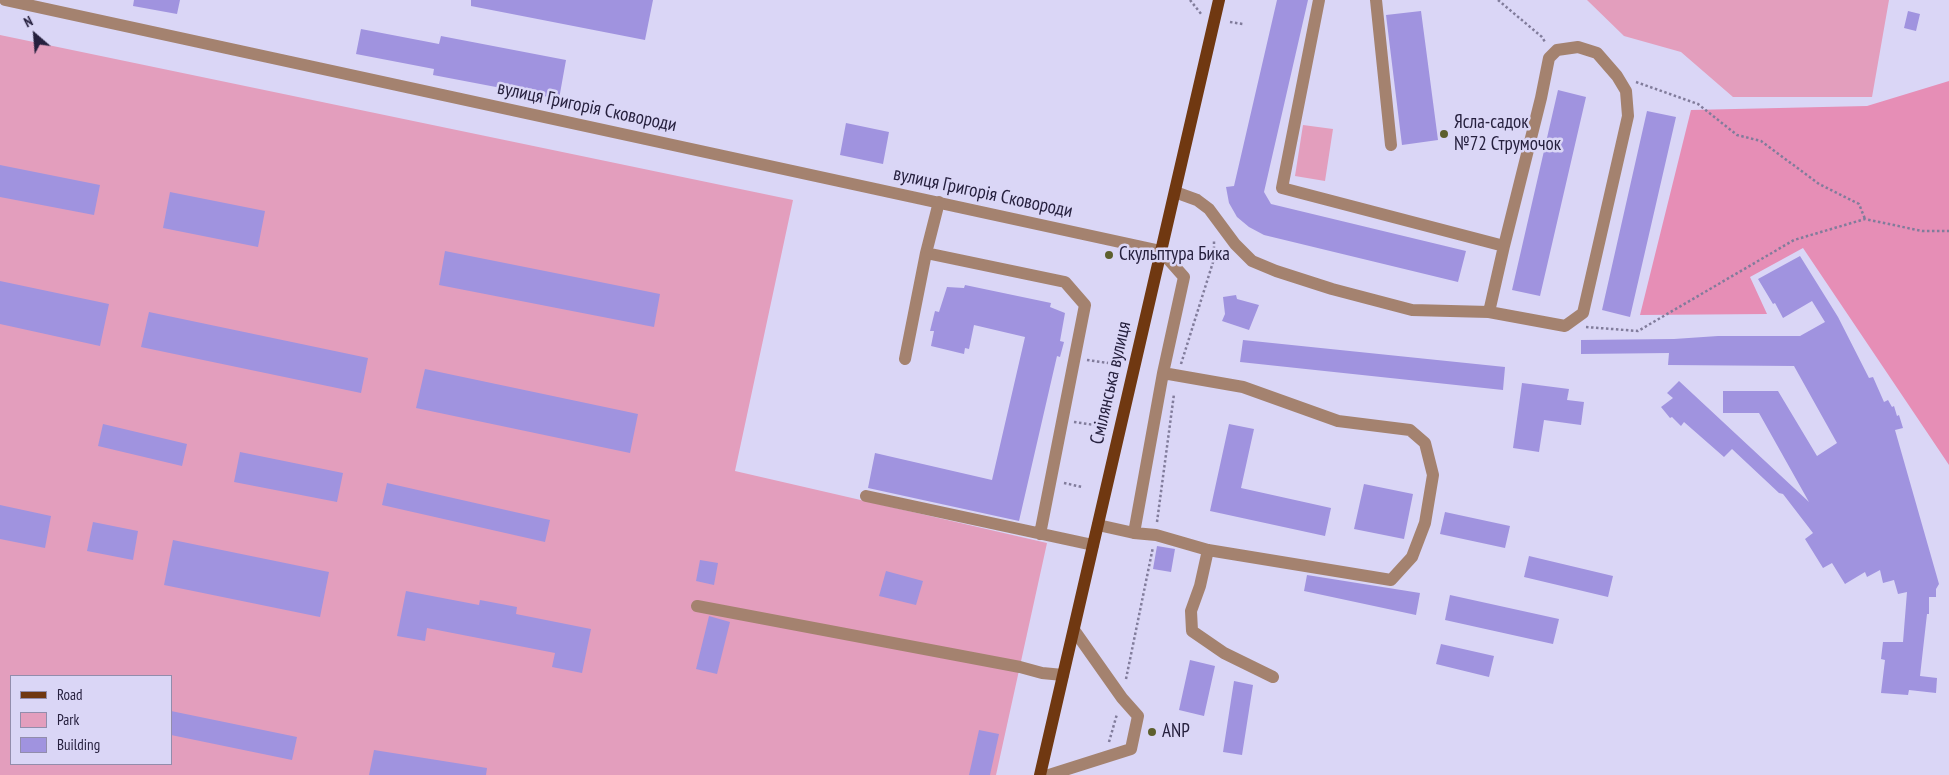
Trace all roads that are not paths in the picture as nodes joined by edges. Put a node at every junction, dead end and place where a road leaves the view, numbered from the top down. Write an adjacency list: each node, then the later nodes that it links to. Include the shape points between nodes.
1 (5, 0): 7 (street, вулиця Григорія Сковороди)
2 (1219, 0): 6 (main road, Смілянська вулиця)
3 (1319, 0): 8 (street, via 1282,188)
4 (1376, 0): 5 (street)
5 (1392, 145)
6 (1175, 192): 9 (main road, Смілянська вулиця); 11 (street, via 1209,209 1252,261 1276,271 1412,310)
7 (939, 202): 9 (street, вулиця Григорія Сковороди); 10 (street)
8 (1504, 246): 11 (street); 11 (street, via 1549,58 1557,50 1578,47 1597,53 1618,76 1626,91 1628,116 1582,312 1565,326)
9 (1161, 251): 13 (street, via 1184,277); 15 (main road, Смілянська вулиця)
10 (926, 253): 12 (street); 17 (street, via 1064,282 1085,305)
11 (1489, 312)
12 (905, 359)
13 (1163, 373): 16 (street); 19 (street, via 1243,387 1338,420 1410,430 1425,443 1433,475 1426,523 1412,557 1391,580)
14 (866, 496): 17 (street)
15 (1098, 525): 16 (street); 18 (main road, Смілянська вулиця)
16 (1134, 533): 19 (street, via 1156,535)
17 (1040, 534): 18 (street)
18 (1093, 545): 21 (main road, Смілянська вулиця)
19 (1208, 550): 23 (street, via 1191,611 1192,631 1224,653)
20 (697, 606): 22 (street)
21 (1074, 630): 22 (main road, Смілянська вулиця); 25 (street, via 1138,716 1131,749)
22 (1063, 675): 24 (main road, Смілянська вулиця)
23 (1273, 678)
24 (1040, 775)
25 (1049, 775)

